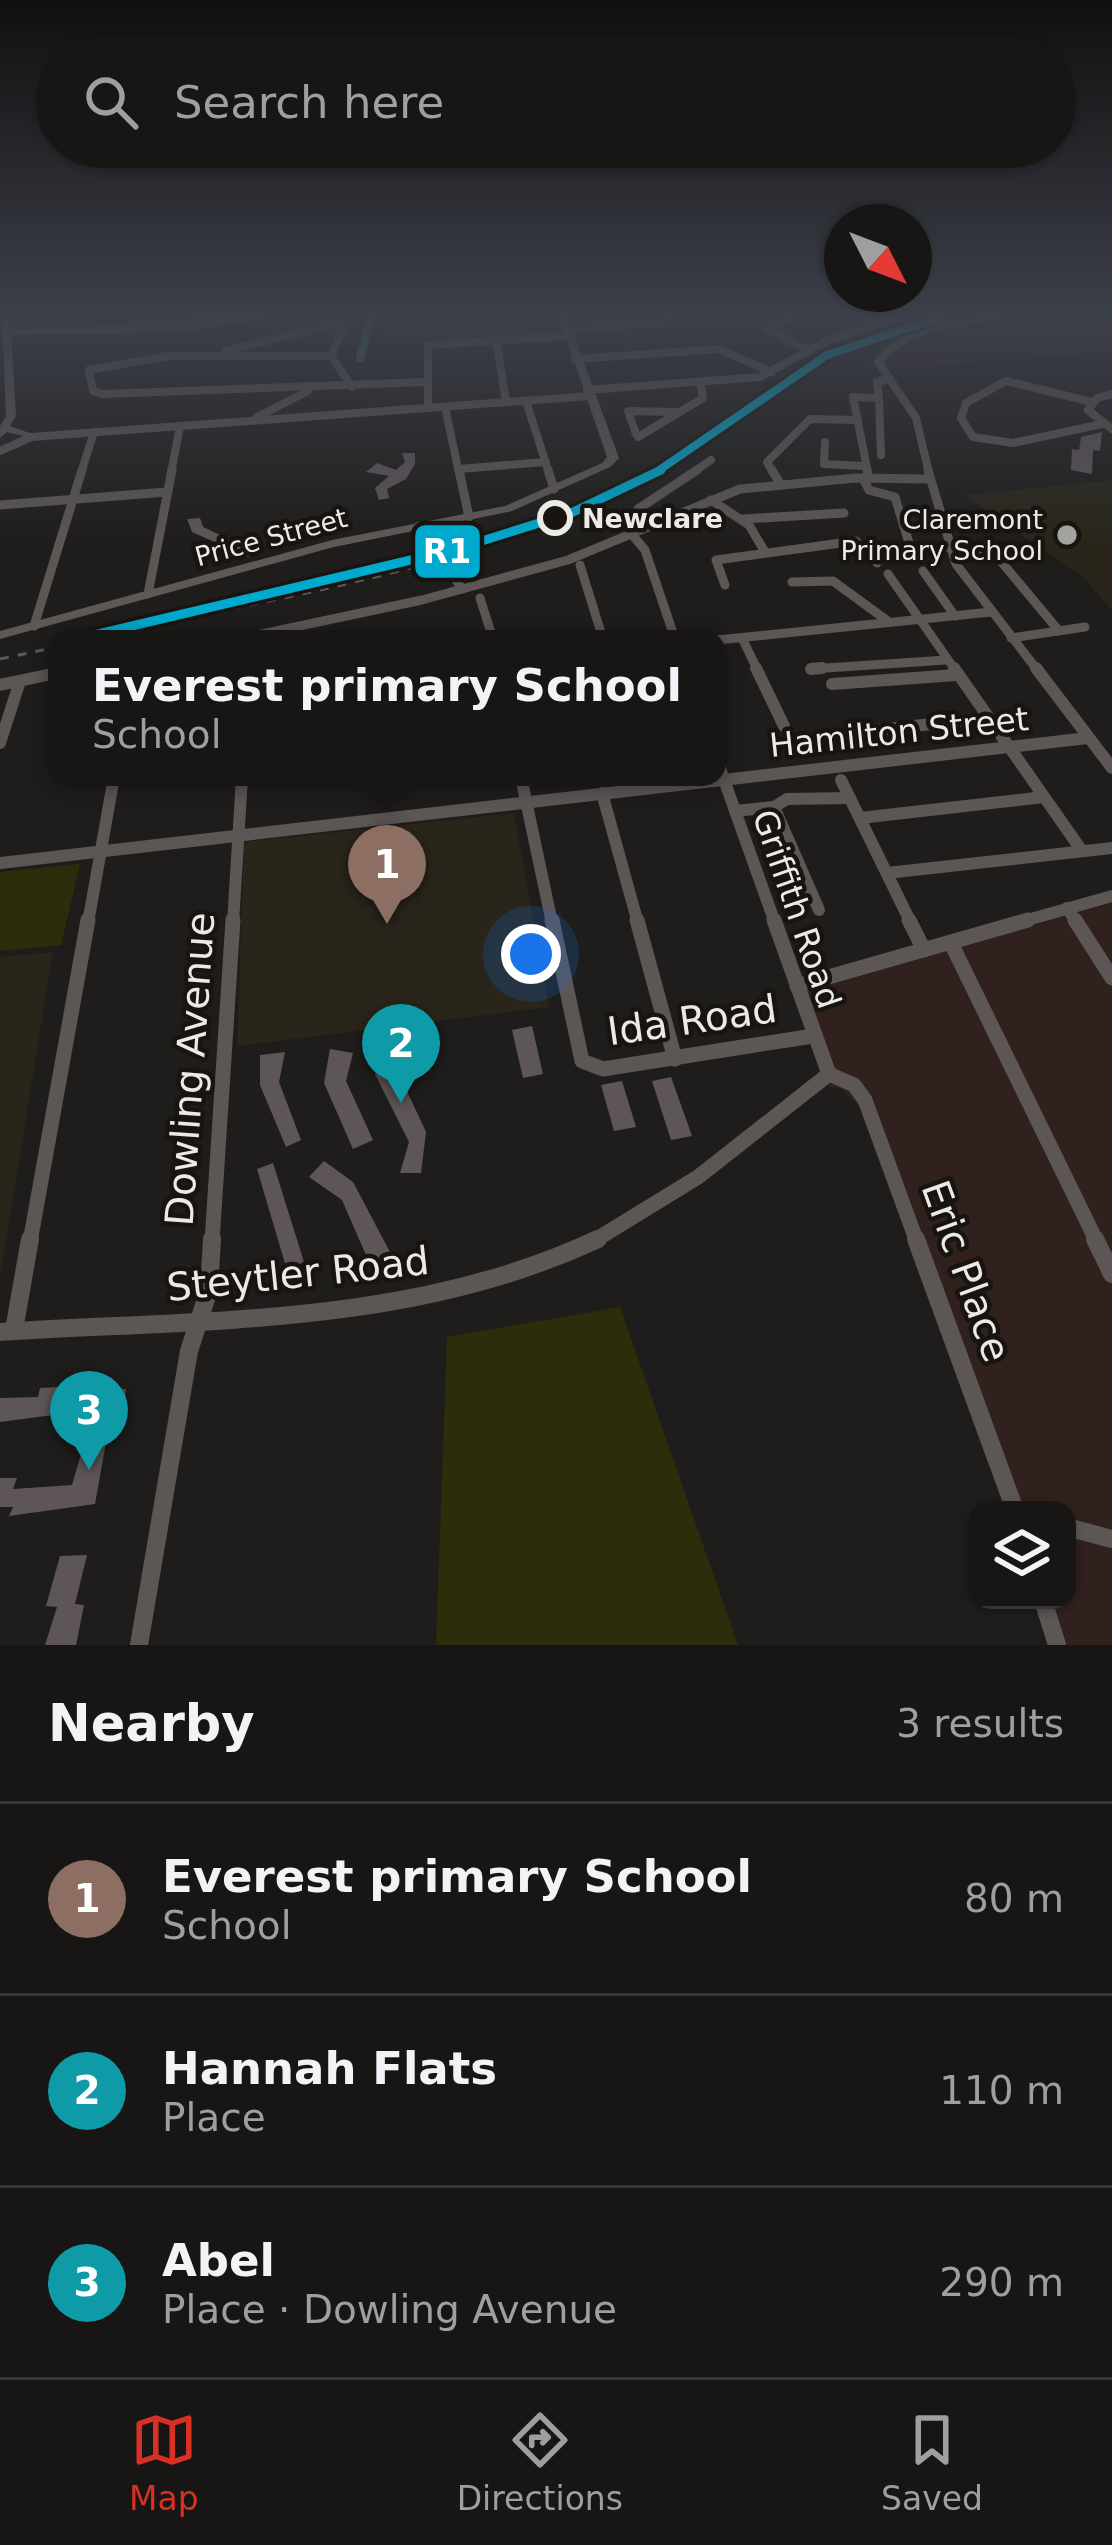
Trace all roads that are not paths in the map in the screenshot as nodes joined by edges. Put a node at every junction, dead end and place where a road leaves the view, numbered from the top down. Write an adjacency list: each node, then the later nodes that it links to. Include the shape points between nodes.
1 (10, 391): 26 (street)
2 (97, 391): 3 (street)
3 (152, 391)
4 (308, 391): 23 (street)
5 (426, 391): 20 (street)
6 (504, 391): 17 (street)
7 (611, 391): 13 (street)
8 (703, 391): 21 (street)
9 (878, 391): 15 (street)
10 (899, 391): 37 (street, via 912,407)
11 (988, 391): 25 (street, via 966,403 961,418 973,437 1003,443)
12 (1046, 391): 18 (street)
13 (588, 393): 16 (street); 39 (street, via 613,458)
14 (1112, 394): 18 (street)
15 (879, 398): 22 (street, via 854,396); 31 (street)
16 (526, 401): 17 (street); 33 (street)
17 (506, 402): 19 (street)
18 (1092, 402): 25 (street, via 1088,410)
19 (445, 407): 20 (street); 35 (street)
20 (428, 408): 23 (street)
21 (677, 412): 21 (street, via 628,411 637,436)
22 (858, 420): 34 (street); 38 (street, via 808,420 767,462)
23 (250, 421): 24 (street)
24 (180, 426): 27 (street); 40 (street)
25 (1107, 427)
26 (3, 431): 28 (street)
27 (94, 432): 28 (street); 41 (street)
28 (25, 438): 30 (street)
29 (825, 442): 34 (street, via 824,464)
30 (0, 451)
31 (881, 455)
32 (711, 460): 48 (street, via 645,500)
33 (545, 462): 35 (street); 39 (street)
34 (864, 466): 36 (street)
35 (458, 469): 45 (street)
36 (866, 478): 37 (street); 38 (street); 49 (street, via 869,490 895,497)
37 (930, 479): 51 (street)
38 (781, 485): 42 (street)
39 (554, 489): 45 (street, Price Street)
40 (167, 492): 41 (street); 61 (street)
41 (73, 499): 43 (street); 67 (street)
42 (711, 500): 46 (street); 48 (street)
43 (0, 505)
44 (844, 513): 46 (street)
45 (469, 517): 47 (street, Price Street)
46 (743, 519): 52 (street)
47 (419, 526): 50 (street); 61 (street, Price Street)
48 (634, 537): 60 (street); 72 (street)
49 (909, 543)
50 (430, 544)
51 (947, 547): 63 (street); 73 (street, via 994,553)
52 (765, 552): 53 (street, via 856,541); 59 (street, via 716,560)
53 (877, 563)
54 (446, 565): 60 (street)
55 (580, 565): 71 (street)
56 (922, 571): 64 (street)
57 (888, 574): 65 (street)
58 (792, 582): 66 (street, via 833,581)
59 (725, 585)
60 (462, 589): 69 (street)
61 (148, 594): 67 (street, Price Street)
62 (480, 598): 70 (street)
63 (991, 612): 64 (street); 76 (street)
64 (956, 616): 65 (street)
65 (919, 620): 66 (street); 78 (street)
66 (890, 622): 75 (street)
67 (34, 626): 74 (street, Price Street)
68 (1084, 627): 73 (street)
69 (280, 630)
70 (490, 630)
71 (600, 630)
72 (672, 630)
73 (1059, 631): 76 (street)
74 (0, 635)
75 (742, 638): 77 (street); 86 (street)
76 (1011, 638): 88 (street)
77 (726, 639)
78 (946, 660): 79 (street); 80 (street)
79 (811, 669)
80 (956, 675): 83 (street); 85 (street)
81 (48, 676): 82 (street)
82 (20, 681): 84 (street); 89 (street)
83 (832, 684)
84 (0, 685)
85 (986, 718): 87 (street); 90 (street)
86 (784, 725)
87 (850, 733)
88 (1088, 738): 90 (street, Hamilton Street); 91 (street)
89 (0, 743)
90 (1006, 747): 92 (street, Hamilton Street); 100 (street)
91 (1112, 768)
92 (726, 778)
93 (841, 780): 101 (street)
94 (112, 786): 108 (street)
95 (241, 786): 106 (street, Dowling Avenue)
96 (523, 786): 102 (street)
97 (633, 786): 99 (street, Hamilton Street)
98 (726, 786): 104 (street, Griffith Road)
99 (602, 794): 102 (street, Hamilton Street); 120 (street)
100 (1044, 797): 105 (street); 109 (street)
101 (850, 798): 103 (street, via 787,799); 105 (street)
102 (526, 803): 106 (street, Hamilton Street); 120 (street, Ida Road, via 582,1061 603,1069)
103 (774, 807): 104 (street); 114 (street)
104 (735, 811): 118 (street, Griffith Road)
105 (860, 818): 111 (street)
106 (238, 835): 108 (street, Hamilton Street); 123 (street, Dowling Avenue, via 209,1290)
107 (1112, 848): 109 (street)
108 (101, 851): 110 (street, Hamilton Street); 124 (street)
109 (1082, 851): 111 (street)
110 (0, 863)
111 (887, 873): 116 (street)
112 (1112, 896): 113 (street)
113 (1067, 908): 115 (street); 117 (street)
114 (819, 910)
115 (951, 943): 116 (street); 122 (street)
116 (924, 950): 118 (street)
117 (1112, 978)
118 (797, 986): 119 (street, Griffith Road)
119 (813, 1036): 120 (street, Ida Road); 121 (street, Griffith Road)
120 (675, 1059)
121 (829, 1074): 123 (street, Steytler Road, via 645,1212 536,1267 396,1304); 125 (street, Eric Place, via 865,1100)
122 (1112, 1274)
123 (199, 1319): 124 (street, Steytler Road); 129 (street, Dowling Avenue)
124 (7, 1331)
125 (1012, 1501)
126 (1076, 1529): 127 (street)
127 (1112, 1539)
128 (1046, 1609): 130 (street)
129 (139, 1645)
130 (1058, 1645)

